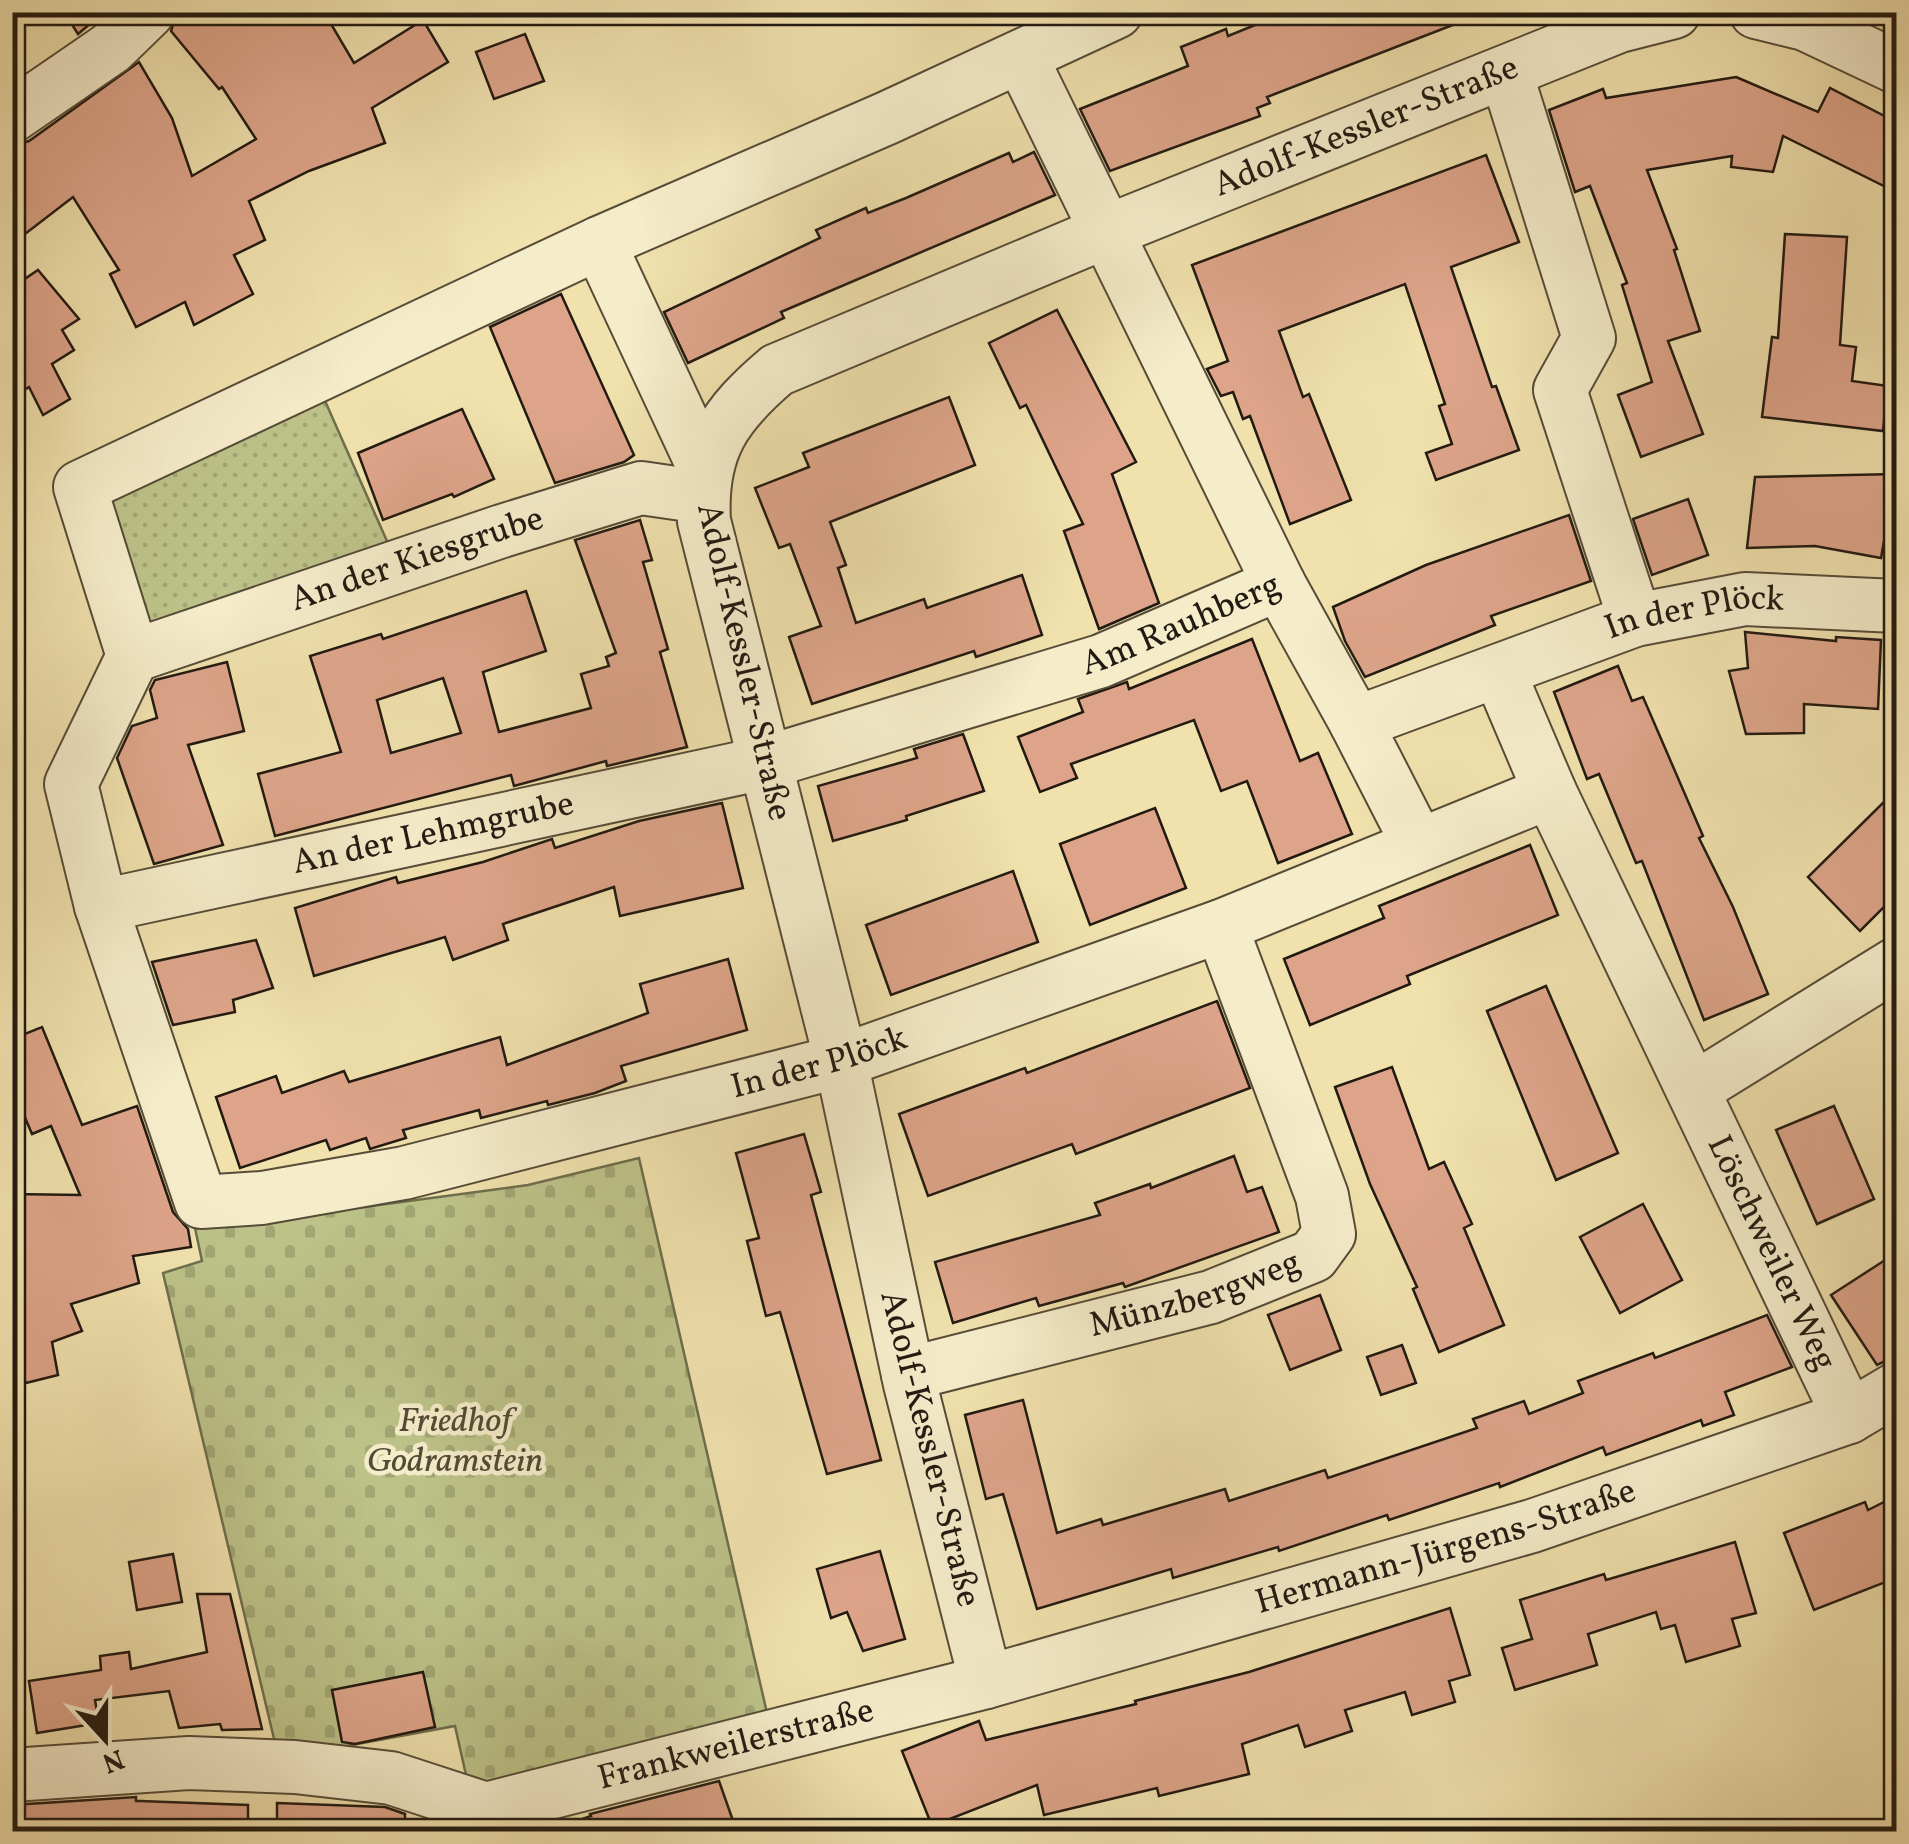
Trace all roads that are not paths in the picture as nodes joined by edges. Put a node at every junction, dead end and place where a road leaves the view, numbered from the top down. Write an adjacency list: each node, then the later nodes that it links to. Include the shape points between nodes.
1 (148, 12): 8 (street, via 111,48)
2 (1116, 12): 5 (street)
3 (1674, 12): 7 (street, Adolf-Kessler-Straße, via 1619,26)
4 (1756, 12): 6 (street, via 1805,24)
5 (1021, 56): 9 (street, Am Rauhberg); 10 (street)
6 (1896, 67)
7 (1506, 74): 9 (street, Adolf-Kessler-Straße); 14 (street, via 1589,338 1560,390)
8 (12, 116)
9 (1108, 230): 11 (street, Adolf-Kessler-Straße, via 777,370 727,419); 12 (street, Am Rauhberg)
10 (600, 243): 11 (street); 15 (street, via 80,487)
11 (704, 484): 15 (street, An der Kiesgrube, via 642,488); 18 (street, Adolf-Kessler-Straße, via 704,522)
12 (1279, 584): 17 (street); 18 (street, Am Rauhberg, via 1101,660)
13 (1896, 606): 14 (street, In der Plöck, via 1745,599)
14 (1635, 620): 16 (street, In der Plöck)
15 (133, 656): 21 (street, via 71,784)
16 (1499, 672): 17 (street, In der Plöck); 19 (street)
17 (1356, 723): 20 (street)
18 (764, 763): 21 (street, An der Lehmgrube); 24 (street, Adolf-Kessler-Straße)
19 (1550, 792): 20 (street, In der Plöck); 25 (street, Löschweiler Weg)
20 (1418, 844): 22 (street, In der Plöck)
21 (101, 906): 24 (street, In der Plöck, via 201,1202 404,1173)
22 (1221, 926): 24 (street, In der Plöck); 26 (street, Münzbergweg, via 1322,1196 1329,1234 1313,1256 1211,1297)
23 (1896, 964): 25 (street)
24 (841, 1061): 26 (street, Adolf-Kessler-Straße)
25 (1694, 1089): 28 (street, Löschweiler Weg)
26 (908, 1374): 29 (street, Adolf-Kessler-Straße)
27 (1896, 1390): 28 (street, Hermann-Jürgens-Straße)
28 (1849, 1416): 29 (street, Hermann-Jürgens-Straße, via 1532,1526)
29 (986, 1682): 31 (street, Frankweilerstraße)
30 (12, 1776): 31 (street, Frankweilerstraße, via 189,1763 295,1767 391,1778)
31 (489, 1820)

